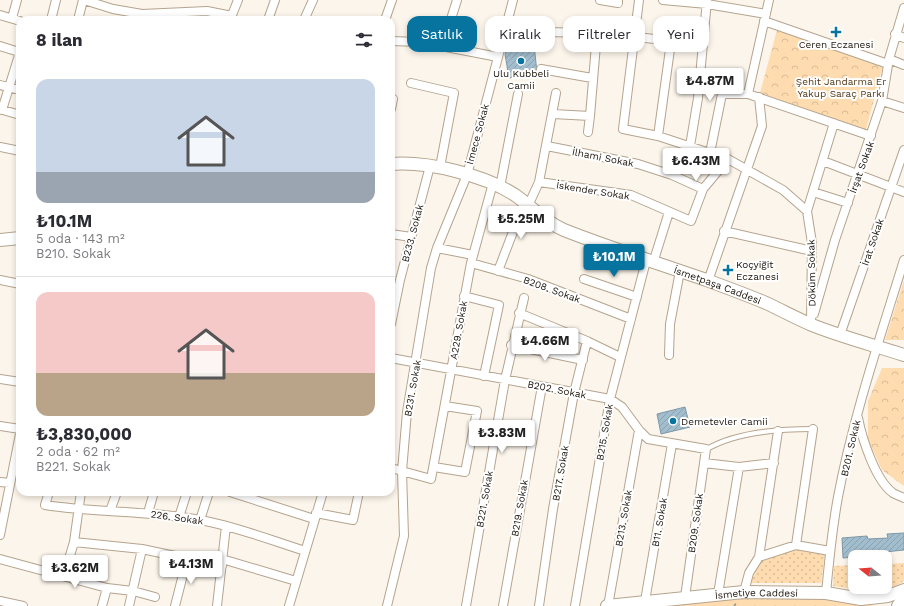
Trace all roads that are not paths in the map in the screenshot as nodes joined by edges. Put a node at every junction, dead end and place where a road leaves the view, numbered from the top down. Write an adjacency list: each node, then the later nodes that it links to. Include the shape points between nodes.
1 (17, 0): 31 (street)
2 (56, 0): 20 (street)
3 (83, 0): 21 (street); 22 (street, via 142,14 207,11)
4 (238, 0): 23 (street)
5 (275, 0): 24 (street)
6 (313, 0): 25 (street)
7 (392, 0): 26 (street)
8 (457, 0): 27 (street)
9 (513, 0): 28 (street, İmece Sokak)
10 (600, 0): 11 (street)
11 (618, 0)
12 (639, 0): 29 (street)
13 (663, 0): 14 (street)
14 (666, 0): 16 (street)
15 (769, 0): 32 (street)
16 (707, 2): 17 (street); 30 (street)
17 (725, 4): 32 (street)
18 (904, 10): 34 (street, İrşat Sokak)
19 (0, 15): 31 (street)
20 (53, 16)
21 (79, 16)
22 (224, 16)
23 (232, 16)
24 (269, 16)
25 (306, 16)
26 (386, 16)
27 (452, 16)
28 (509, 16)
29 (636, 16)
30 (706, 16)
31 (12, 18): 33 (street)
32 (765, 18): 45 (street); 56 (street)
33 (16, 20)
34 (895, 34): 35 (street); 45 (street, İrşat Sokak)
35 (904, 38)
36 (395, 41): 44 (street, via 420,42)
37 (0, 46): 38 (street)
38 (16, 51)
39 (499, 52): 44 (street, İmece Sokak)
40 (595, 52): 49 (street)
41 (631, 52): 66 (street, via 623,129)
42 (670, 52): 66 (street)
43 (702, 52): 69 (street)
44 (498, 57): 80 (street, İmece Sokak)
45 (889, 61): 47 (street); 58 (street, İrşat Sokak)
46 (16, 64): 52 (street)
47 (904, 65)
48 (541, 69): 49 (street)
49 (592, 78): 63 (street)
50 (410, 83): 77 (street, B233. Sokak, via 454,93)
51 (0, 84): 52 (street)
52 (8, 87): 53 (street); 60 (street)
53 (16, 89)
54 (556, 93): 62 (street)
55 (518, 94): 82 (street, A229. Sokak)
56 (748, 94): 57 (street); 73 (street, via 722,94)
57 (759, 98): 64 (street); 78 (street, via 762,126)
58 (882, 101): 59 (street); 67 (street, İrşat Sokak)
59 (904, 108)
60 (1, 110): 61 (street)
61 (16, 114)
62 (553, 114): 63 (street); 68 (street)
63 (590, 116): 65 (street)
64 (834, 123): 67 (street); 75 (street)
65 (588, 132)
66 (658, 136): 69 (street)
67 (871, 136): 79 (street, İrşat Sokak)
68 (547, 146): 81 (street); 84 (street, İlhami Sokak, via 638,164)
69 (690, 146): 73 (street)
70 (0, 147): 72 (street)
71 (904, 150): 83 (street, İrat Sokak)
72 (16, 151)
73 (710, 153): 74 (street)
74 (728, 158): 78 (street); 84 (street)
75 (823, 161): 79 (street); 85 (street)
76 (395, 164): 77 (main road, İsmetpaşa Caddesi)
77 (435, 166): 80 (main road, İsmetpaşa Caddesi); 93 (street, B233. Sokak)
78 (748, 169): 89 (street, via 783,190); 91 (street)
79 (858, 174): 83 (street); 87 (street, İrşat Sokak)
80 (467, 175): 82 (main road, İsmetpaşa Caddesi); 96 (street, B231. Sokak)
81 (539, 182): 88 (street); 90 (street, İskender Sokak, via 631,195)
82 (497, 185): 88 (main road, İsmetpaşa Caddesi); 98 (street, A229. Sokak)
83 (891, 187): 86 (street); 114 (street, İrat Sokak)
84 (703, 189): 90 (street, İskender Sokak, via 690,221)
85 (813, 192): 87 (street); 89 (street)
86 (904, 192)
87 (848, 203): 113 (street, İrşat Sokak)
88 (526, 204): 100 (main road, İsmetpaşa Caddesi, via 562,229); 101 (street)
89 (807, 211): 97 (street, Döküm Sokak)
90 (669, 212): 100 (street, B215. Sokak)
91 (724, 231): 97 (street); 105 (street)
92 (395, 235): 93 (street)
93 (411, 237): 110 (street, B233. Sokak)
94 (16, 238): 95 (main road)
95 (0, 240)
96 (437, 248): 98 (street, B208. Sokak); 125 (street, B231. Sokak, via 431,268)
97 (812, 251): 113 (street, Döküm Sokak)
98 (472, 259): 101 (street, B208. Sokak); 107 (street, A229. Sokak)
99 (904, 260): 117 (street, B201. Sokak)
100 (650, 262): 102 (main road, İsmetpaşa Caddesi); 108 (street, B215. Sokak)
101 (498, 271): 112 (street, B208. Sokak, via 528,279)
102 (680, 271): 105 (main road, İsmetpaşa Caddesi); 120 (street, via 670,324)
103 (584, 279): 108 (street)
104 (0, 280): 106 (street)
105 (708, 281): 113 (main road, İsmetpaşa Caddesi, via 764,302)
106 (16, 283)
107 (464, 296): 126 (street, A229. Sokak); 127 (street, via 499,305)
108 (637, 297): 112 (street, B215. Sokak)
109 (524, 298): 111 (street, B221. Sokak)
110 (395, 307)
111 (519, 313): 115 (street); 116 (street, B221. Sokak)
112 (631, 319): 122 (street, B215. Sokak)
113 (811, 324): 114 (main road, İsmetpaşa Caddesi)
114 (840, 335): 117 (main road, İsmetpaşa Caddesi)
115 (587, 341): 122 (street); 124 (street, B217. Sokak)
116 (512, 345): 124 (street); 129 (street, B221. Sokak)
117 (877, 347): 118 (main road, İsmetpaşa Caddesi); 135 (street, B201. Sokak)
118 (890, 350): 119 (main road, İsmetpaşa Caddesi); 121 (main road, İsmetpaşa Caddesi)
119 (904, 350)
120 (669, 355)
121 (904, 355)
122 (620, 357): 133 (street, B215. Sokak)
123 (395, 359): 125 (street, B202. Sokak)
124 (583, 360): 132 (street, B217. Sokak)
125 (416, 362): 126 (street, B202. Sokak); 149 (street, B231. Sokak, via 407,412)
126 (452, 369): 127 (street, B202. Sokak); 134 (street, A229. Sokak)
127 (484, 376): 129 (street, B202. Sokak)
128 (0, 378): 130 (street)
129 (505, 380): 131 (street, B202. Sokak); 201 (street, B221. Sokak)
130 (16, 381)
131 (542, 386): 132 (street, B202. Sokak); 202 (street, B219. Sokak)
132 (574, 393): 133 (street, B202. Sokak); 203 (street, B217. Sokak)
133 (610, 399): 139 (street, B202. Sokak, via 622,407); 204 (street, B215. Sokak)
134 (445, 406): 146 (street, A229. Sokak); 146 (street, via 477,411 465,472)
135 (857, 415): 161 (street, via 863,441 878,475 892,492); 175 (street, B201. Sokak, via 838,496)
136 (0, 426): 137 (street)
137 (16, 428)
138 (813, 429): 140 (lane); 172 (street)
139 (639, 430): 141 (street, B202. Sokak, via 648,439); 205 (street, B213. Sokak)
140 (778, 431): 142 (lane, via 718,443); 145 (street)
141 (672, 444): 142 (street, B202. Sokak); 193 (street, B11. Sokak)
142 (706, 450): 144 (street, B209. Sokak)
143 (16, 454): 151 (street)
144 (704, 463): 147 (street); 189 (street, B209. Sokak)
145 (774, 463): 147 (street); 176 (street)
146 (434, 467): 149 (street, A229. Sokak, via 431,479)
147 (738, 467): 187 (street)
148 (395, 469): 149 (street)
149 (402, 471): 200 (street, B231. Sokak, via 404,536)
150 (0, 482): 151 (street)
151 (10, 483): 168 (street)
152 (48, 496): 162 (street, 226. Sokak, via 45,505)
153 (80, 496): 162 (street)
154 (116, 496): 163 (street)
155 (153, 496): 164 (street)
156 (186, 496): 166 (street)
157 (208, 496): 167 (street)
158 (244, 496): 165 (street)
159 (321, 496): 165 (street)
160 (358, 496): 165 (street, via 353,520)
161 (904, 498)
162 (78, 510): 163 (street, 226. Sokak); 171 (street)
163 (110, 511): 164 (street, 226. Sokak)
164 (148, 513): 166 (street, 226. Sokak)
165 (315, 516): 174 (street)
166 (179, 517): 167 (street, 226. Sokak)
167 (200, 520): 169 (street, 226. Sokak)
168 (1, 523): 170 (street)
169 (226, 526): 174 (street, 226. Sokak); 179 (street)
170 (0, 535)
171 (74, 542): 173 (street); 180 (street)
172 (796, 545): 175 (street); 176 (street)
173 (142, 549): 178 (street); 184 (street)
174 (305, 551): 181 (street)
175 (830, 551): 186 (street, B201. Sokak)
176 (759, 558): 185 (street, via 750,573)
177 (0, 559): 180 (street)
178 (187, 559): 179 (street); 197 (street)
179 (222, 563): 181 (street); 198 (street)
180 (64, 576): 182 (street)
181 (296, 581): 199 (street)
182 (107, 588): 184 (street); 195 (street)
183 (904, 590): 192 (main road, İsmetiye Caddesi)
184 (133, 591): 188 (street); 196 (street)
185 (744, 592): 186 (main road, İsmetiye Caddesi); 187 (main road, İsmetiye Caddesi)
186 (826, 593): 192 (main road, İsmetiye Caddesi)
187 (718, 594): 189 (main road, İsmetiye Caddesi)
188 (155, 597)
189 (685, 597): 193 (main road, İsmetiye Caddesi)
190 (904, 597): 192 (main road)
191 (0, 601): 194 (street)
192 (894, 603)
193 (646, 604): 205 (main road, İsmetiye Caddesi)
194 (23, 606)
195 (102, 606)
196 (129, 606)
197 (175, 606)
198 (217, 606)
199 (289, 606)
200 (387, 606)
201 (466, 606)
202 (503, 606)
203 (539, 606)
204 (575, 606)
205 (608, 606)

